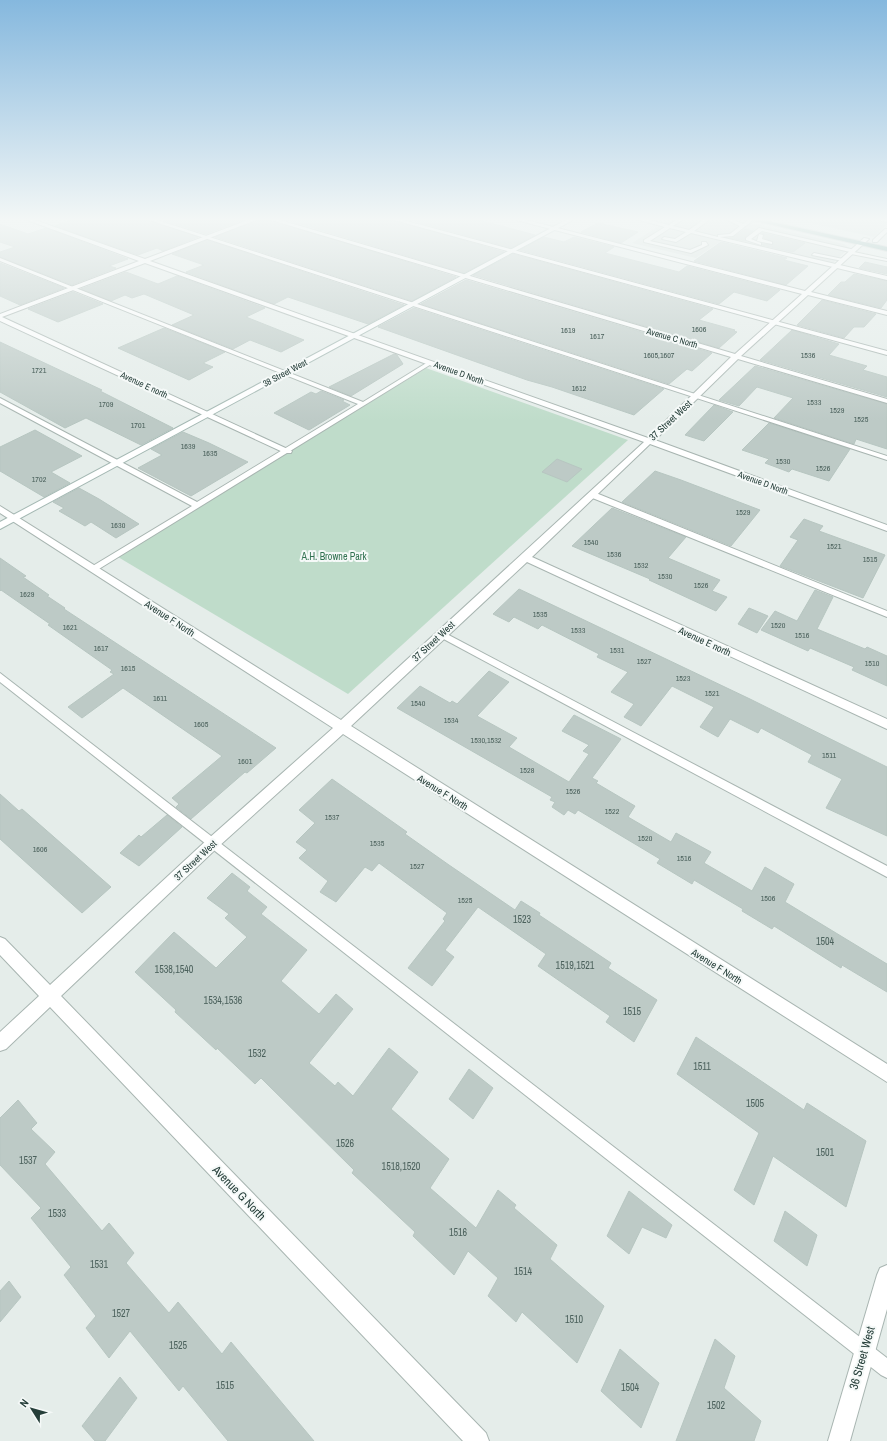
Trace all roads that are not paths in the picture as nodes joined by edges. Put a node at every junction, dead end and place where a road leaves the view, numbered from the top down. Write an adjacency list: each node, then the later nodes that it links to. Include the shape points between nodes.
1 (216, 287): 15 (street, Avenue D North)
2 (358, 287): 10 (lane)
3 (445, 287): 10 (street, 38 Street West)
4 (498, 287): 17 (street, Avenue C North)
5 (644, 287): 14 (lane)
6 (784, 287): 9 (street)
7 (813, 287): 9 (street, 37 Street West)
8 (73, 288): 12 (street); 19 (lane)
9 (807, 293): 11 (street); 14 (street, 37 Street West)
10 (413, 305): 15 (street, 38 Street West); 20 (lane)
11 (887, 313)
12 (0, 316)
13 (0, 319): 24 (street, Avenue E north)
14 (775, 322): 16 (lane); 17 (street, 37 Street West)
15 (354, 336): 18 (street, Avenue D North); 19 (street, 38 Street West)
16 (887, 353)
17 (736, 357): 20 (street, 37 Street West); 22 (street, Avenue C North)
18 (430, 363): 23 (lane); 25 (street, Avenue D North)
19 (285, 373): 23 (lane); 24 (street, 38 Street West)
20 (696, 396): 25 (street, 37 Street West); 27 (lane)
21 (0, 400): 28 (lane)
22 (887, 401)
23 (363, 404): 26 (lane)
24 (208, 414): 26 (street, Avenue E north); 28 (street, 38 Street West)
25 (647, 440): 29 (street, 37 Street West); 34 (street, Avenue D North)
26 (288, 450): 30 (lane)
27 (887, 458)
28 (118, 463): 30 (lane); 32 (street, 38 Street West)
29 (593, 495): 35 (street, 37 Street West); 37 (lane)
30 (196, 505): 36 (lane)
31 (0, 509): 32 (street, Avenue F North)
32 (14, 518): 33 (street, 38 Street West); 36 (street, Avenue F North)
33 (0, 526)
34 (887, 528)
35 (524, 557): 38 (street, 37 Street West); 40 (street, Avenue E north)
36 (94, 568): 41 (street, Avenue F North)
37 (887, 614)
38 (441, 634): 41 (street, 37 Street West); 43 (lane)
39 (0, 677): 42 (lane)
40 (887, 724)
41 (341, 728): 42 (street, 37 Street West); 47 (street, Avenue F North)
42 (213, 842): 45 (street, 37 Street West); 49 (lane)
43 (887, 872)
44 (0, 944): 45 (street, Avenue G North)
45 (50, 996): 46 (street, 37 Street West); 51 (street, Avenue G North)
46 (0, 1043)
47 (887, 1074)
48 (887, 1275): 49 (street, 36 Street West)
49 (864, 1351): 50 (lane); 52 (street, 36 Street West)
50 (887, 1369)
51 (478, 1441)
52 (839, 1441)

